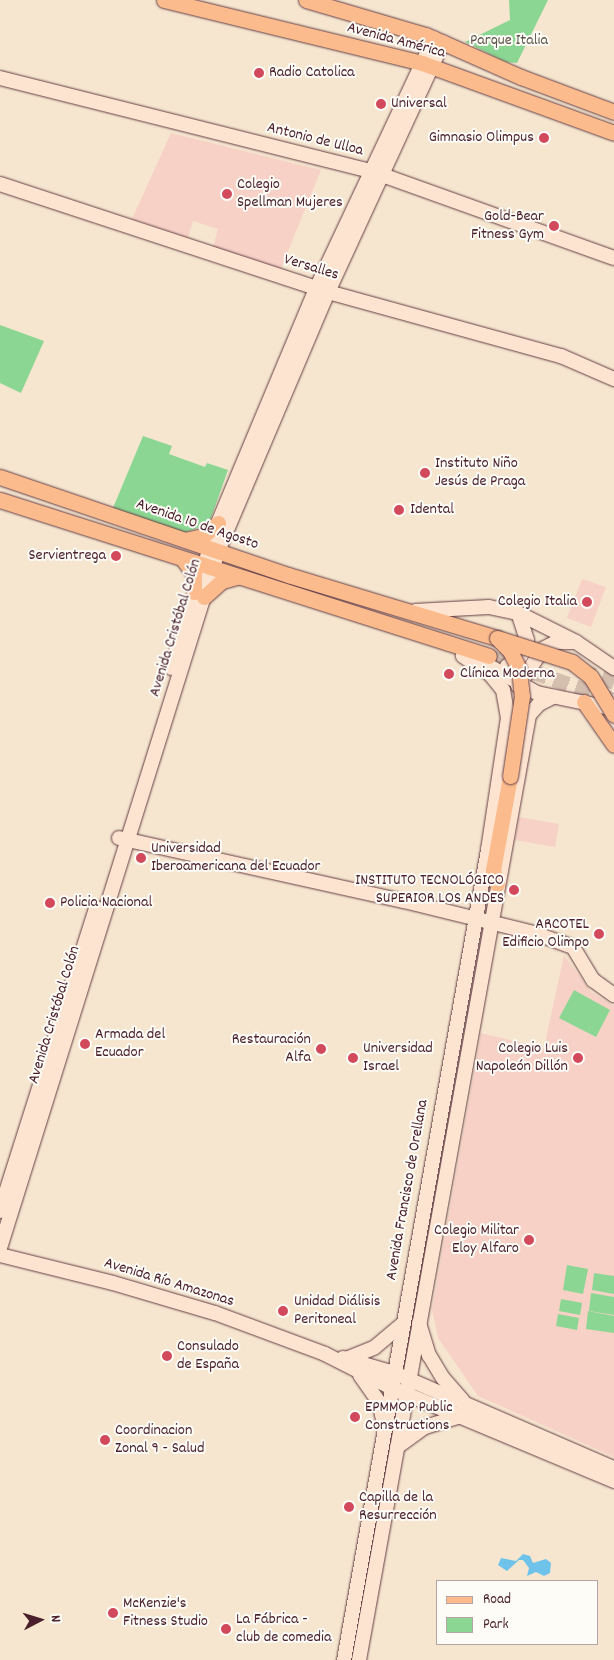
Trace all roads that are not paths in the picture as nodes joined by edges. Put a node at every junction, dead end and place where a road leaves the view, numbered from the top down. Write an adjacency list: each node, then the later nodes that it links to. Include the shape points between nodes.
1 (164, 0): 3 (main road, Avenida América)
2 (306, 0): 4 (main road, Avenida América)
3 (213, 6): 5 (main road, Avenida América)
4 (439, 40): 5 (street, Avenida Cristóbal Colón); 7 (main road, Avenida América, via 521,77)
5 (427, 65): 8 (main road, Avenida América); 9 (street, Avenida Cristóbal Colón)
6 (0, 78): 9 (street, Antonio de Ulloa)
7 (614, 112)
8 (614, 133)
9 (376, 174): 11 (street, Antonio de Ulloa); 12 (street, Avenida Cristóbal Colón)
10 (0, 184): 12 (street, Versalles)
11 (614, 258)
12 (322, 290): 13 (street, Versalles, via 555,355); 16 (street, Avenida Cristóbal Colón); 18 (street, Avenida Cristóbal Colón)
13 (614, 379)
14 (0, 477): 17 (main road, Avenida 10 de Agosto)
15 (0, 500): 19 (main road)
16 (218, 523): 17 (main road, via 203,536); 18 (street, Avenida Cristóbal Colón)
17 (185, 540): 18 (main road, Avenida 10 de Agosto)
18 (213, 549): 20 (street, Avenida Cristóbal Colón); 23 (main road, Avenida 10 de Agosto)
19 (184, 560): 20 (main road); 22 (main road, via 194,574)
20 (208, 568): 21 (main road); 22 (street, Avenida Cristóbal Colón)
21 (237, 578): 22 (main road, via 222,581); 26 (main road)
22 (199, 594): 43 (street, Avenida Cristóbal Colón)
23 (384, 605): 24 (main road, Avenida 10 de Agosto); 28 (main road, Avenida 10 de Agosto)
24 (414, 612): 25 (street, Avenida 10 de Agosto, via 489,607); 27 (main road)
25 (518, 613): 29 (street, Avenida 10 de Agosto); 31 (street, via 527,640 525,650 517,661)
26 (369, 619): 30 (street); 31 (main road)
27 (497, 638): 38 (main road, bridge, via 572,662 591,676); 44 (main road, bridge, via 510,652 519,670 522,696 493,870)
28 (479, 639)
29 (576, 642): 32 (street, via 549,646); 33 (street, Avenida 10 de Agosto)
30 (463, 656): 31 (street); 39 (street, Avenida Francisco de Orellana, via 491,675 503,690)
31 (491, 661): 34 (street)
32 (529, 667): 34 (street); 35 (street)
33 (614, 668)
34 (519, 683): 35 (street); 39 (street)
35 (536, 693): 36 (street)
36 (553, 697): 37 (street); 41 (street, Avenida Francisco de Orellana, via 539,704 529,715)
37 (584, 702): 38 (street); 42 (main road)
38 (611, 714): 40 (main road)
39 (508, 722): 41 (street, via 513,718 519,719); 45 (street, Avenida Francisco de Orellana)
40 (614, 733)
41 (525, 737): 44 (street, Avenida Francisco de Orellana)
42 (614, 745)
43 (123, 838): 45 (street); 48 (street, Avenida Cristóbal Colón); 49 (street, Avenida Cristóbal Colón)
44 (497, 884): 46 (street, Avenida Francisco de Orellana)
45 (474, 918): 46 (street); 51 (street, Avenida Francisco de Orellana)
46 (490, 923): 47 (street, via 534,933 573,947 593,980); 52 (street, Avenida Francisco de Orellana)
47 (614, 995)
48 (0, 1211)
49 (0, 1248)
50 (0, 1255): 55 (street, Avenida Río Amazonas, via 172,1299)
51 (412, 1270): 52 (street); 54 (street, Avenida Francisco de Orellana)
52 (427, 1274): 53 (street, Avenida Francisco de Orellana)
53 (418, 1321): 59 (street, Avenida Francisco de Orellana); 62 (street, via 429,1355)
54 (402, 1324): 56 (street, via 375,1348); 58 (street, Avenida Francisco de Orellana)
55 (325, 1354): 56 (street, Avenida Río Amazonas); 57 (street, Avenida Río Amazonas)
56 (346, 1358): 58 (street, Avenida Río Amazonas)
57 (358, 1373): 60 (street, Avenida Río Amazonas); 63 (street, via 379,1402)
58 (394, 1373): 59 (street, Avenida Río Amazonas); 60 (street, Avenida Francisco de Orellana)
59 (408, 1379): 61 (street, Avenida Francisco de Orellana); 62 (street, Avenida Río Amazonas)
60 (392, 1388): 61 (street, Avenida Río Amazonas); 63 (street, Avenida Francisco de Orellana)
61 (406, 1394): 62 (street, Avenida Río Amazonas); 64 (street, Avenida Francisco de Orellana)
62 (464, 1411): 64 (street, via 424,1427); 65 (street, Avenida Río Amazonas); 66 (street, Avenida Río Amazonas)
63 (384, 1428): 67 (street, Avenida Francisco de Orellana)
64 (397, 1447): 68 (street, Avenida Francisco de Orellana)
65 (614, 1468)
66 (614, 1481)
67 (344, 1660)
68 (359, 1660)

